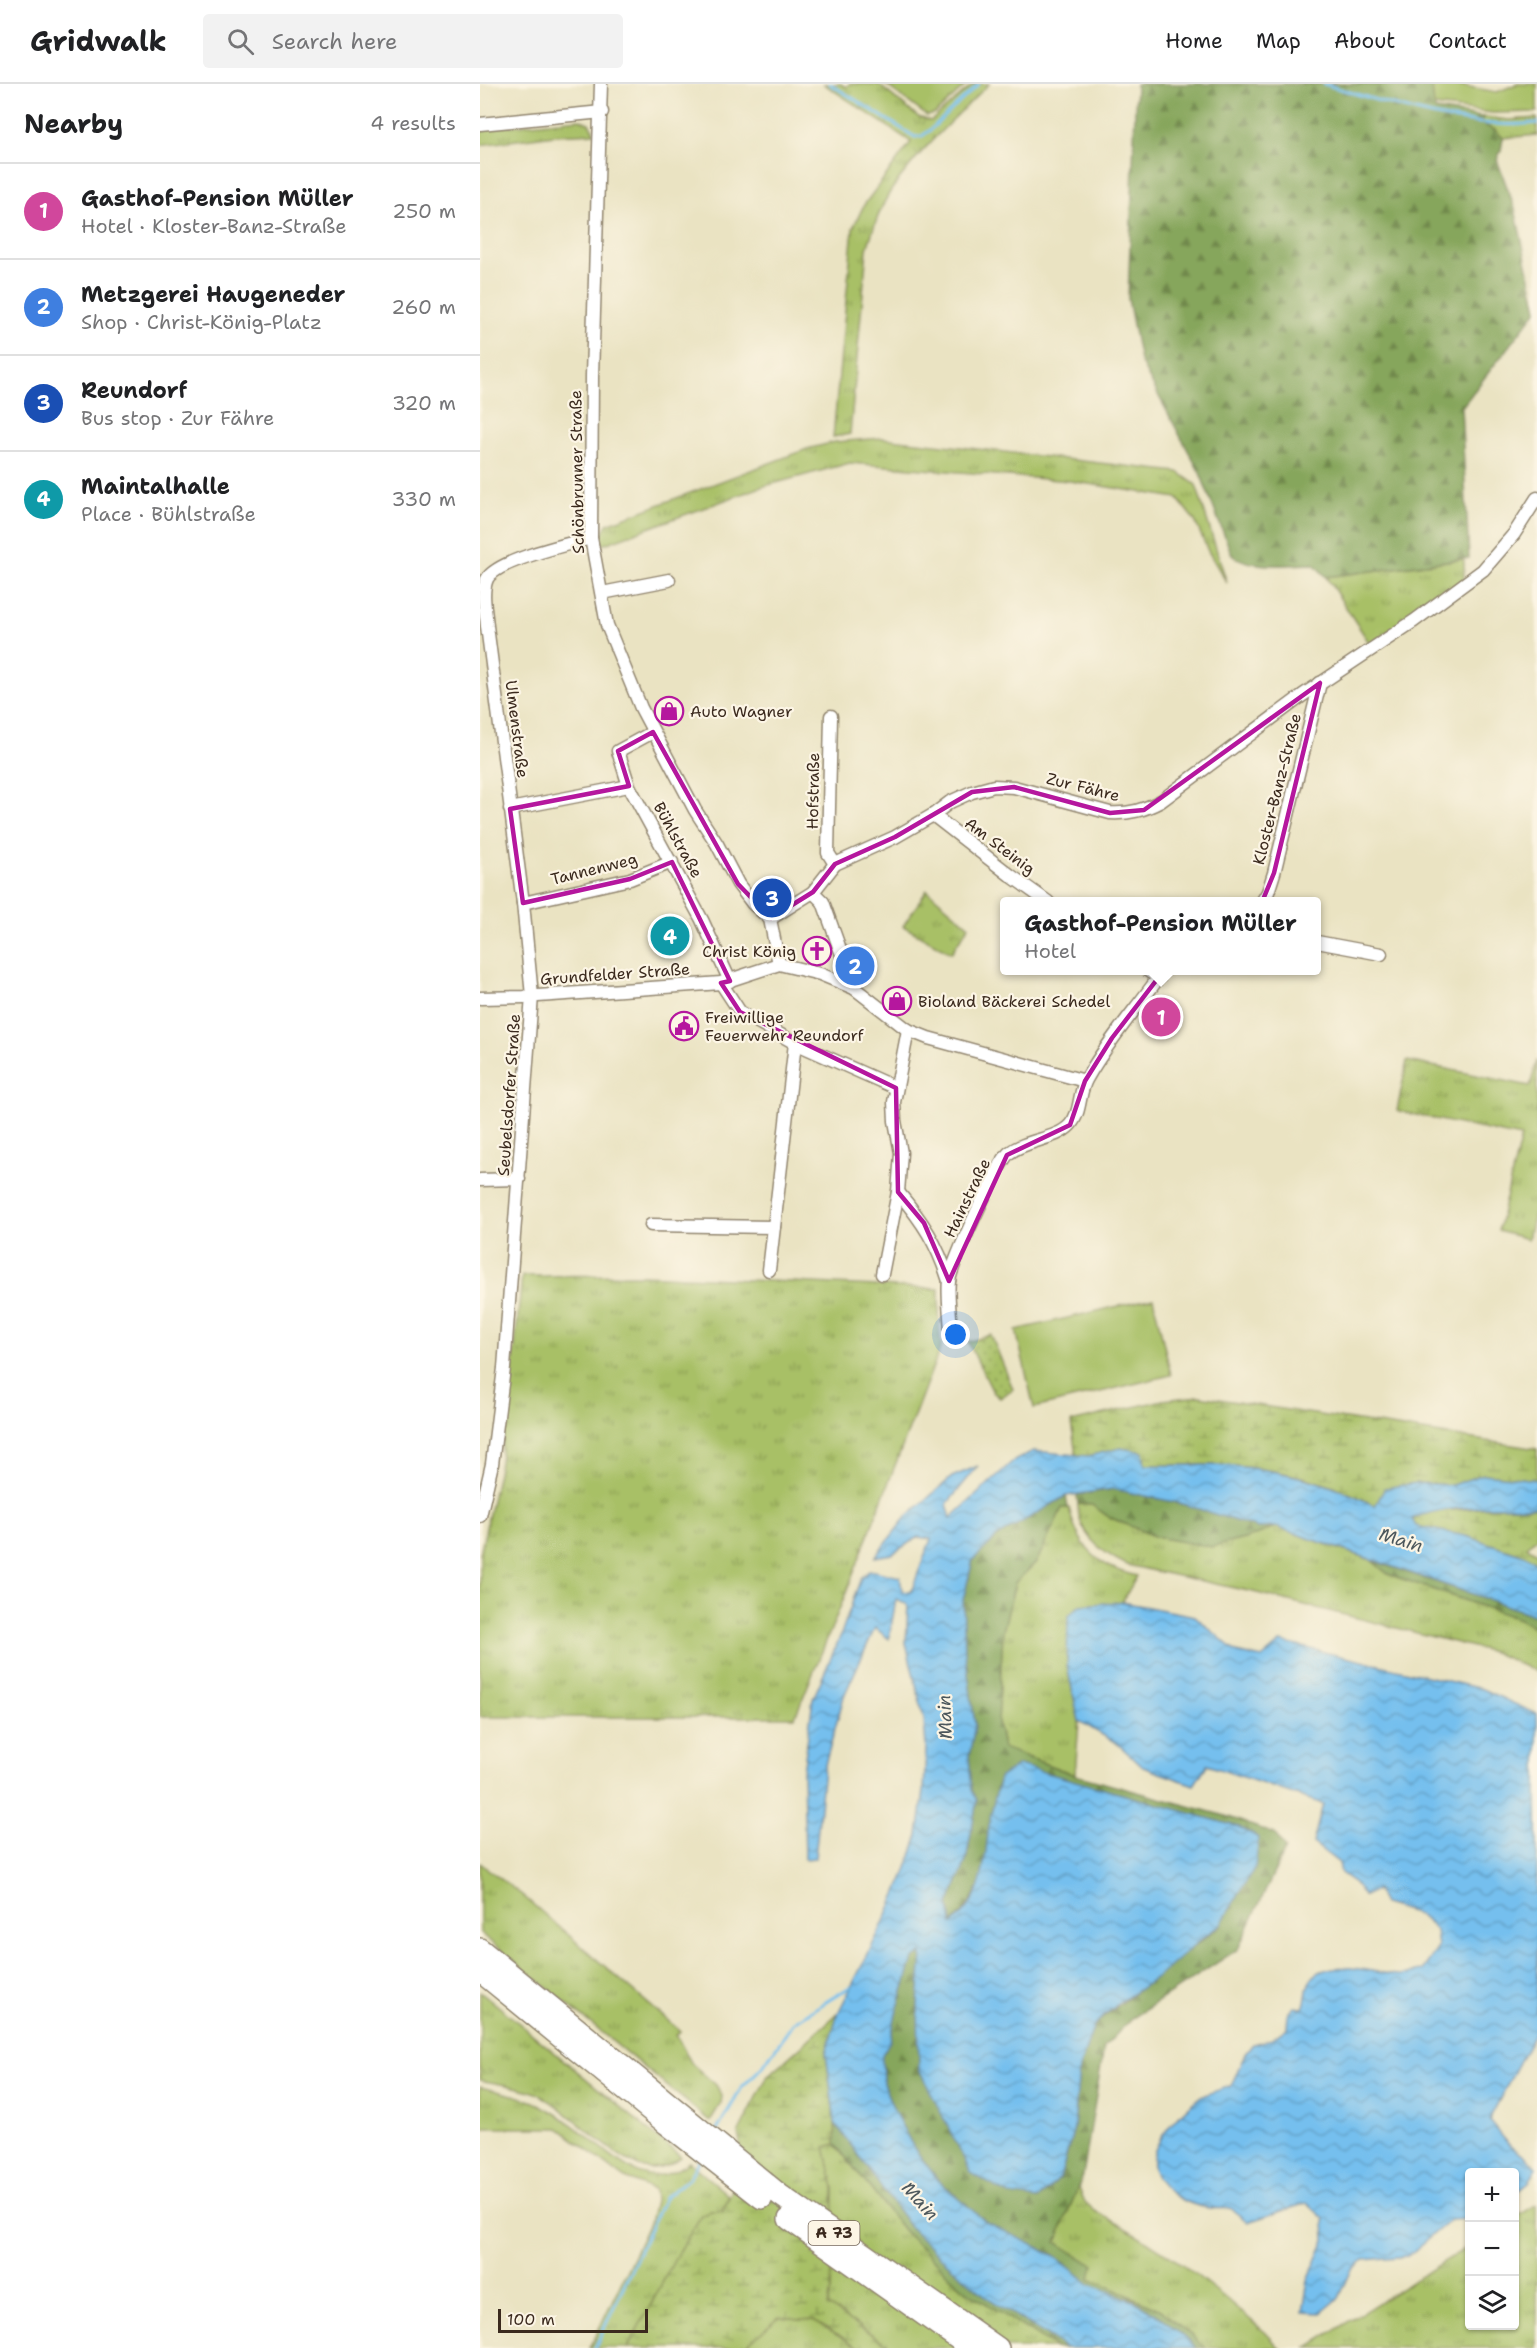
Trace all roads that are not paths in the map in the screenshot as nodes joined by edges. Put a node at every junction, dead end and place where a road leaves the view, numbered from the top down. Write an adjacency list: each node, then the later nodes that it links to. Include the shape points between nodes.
1 (601, 84): 2 (street, Schönbrunner Straße)
2 (602, 112): 3 (street); 5 (street, Schönbrunner Straße, via 592,376)
3 (480, 124)
4 (1537, 498): 9 (street, Zur Fähre, via 1487,567)
5 (591, 538): 7 (street, Schönbrunner Straße); 8 (street, Ulmenstraße, via 524,557 495,570 484,588)
6 (669, 580): 7 (street)
7 (602, 593): 11 (street, Schönbrunner Straße, via 607,626)
8 (483, 626): 13 (street, Ulmenstraße)
9 (1320, 684): 14 (street, Zur Fähre, via 1144,810 1110,813 1044,794 994,786 950,801); 19 (street, Kloster-Banz-Straße)
10 (831, 716): 16 (street, Hofstraße, via 828,853)
11 (653, 732): 12 (street, Bühlstraße, via 618,751); 21 (street, Schönbrunner Straße, via 738,884)
12 (629, 786): 13 (street); 15 (street, Bühlstraße)
13 (510, 809): 20 (street, Ulmenstraße)
14 (933, 815): 16 (street, Zur Fähre); 18 (street, Am Steinig)
15 (672, 862): 20 (street, Tannenweg, via 630,879); 26 (street, Bühlstraße, via 702,920)
16 (835, 864): 17 (street, Zur Fähre)
17 (813, 892): 21 (street, Zur Fähre); 27 (street, via 823,902)
18 (1041, 897)
19 (1265, 897)
20 (523, 903): 28 (street, Ulmenstraße)
21 (770, 919): 24 (street)
22 (1321, 943): 23 (street)
23 (1381, 954)
24 (779, 964): 26 (street, Grundfelder Straße); 27 (street)
25 (1160, 975): 32 (street)
26 (725, 982): 28 (street, Grundfelder Straße); 31 (street, Bühlstraße, via 740,1012)
27 (854, 988): 30 (street)
28 (532, 996): 29 (street, Grundfelder Straße); 34 (street, Seubelsdorfer Straße)
29 (480, 998)
30 (908, 1030): 32 (street); 33 (street)
31 (795, 1043): 33 (street, Bühlstraße); 38 (street)
32 (1085, 1081): 41 (street, Hainstraße, via 1070,1125 1063,1131 1021,1144 1006,1155 964,1240)
33 (896, 1088): 36 (street, via 895,1121 901,1153)
34 (519, 1179): 35 (street); 43 (street, Seubelsdorfer Straße, via 499,1417)
35 (480, 1180)
36 (898, 1192): 40 (street); 41 (street, via 924,1223)
37 (651, 1225): 38 (street)
38 (774, 1227): 39 (street)
39 (769, 1270)
40 (882, 1274)
41 (949, 1281): 42 (street, Hainstraße)
42 (951, 1335)
43 (480, 1516)
44 (480, 1948): 46 (highway, A 73)
45 (480, 1971): 46 (highway, A 73)
46 (671, 2117): 47 (highway, A 73, via 773,2207); 48 (highway, A 73)
47 (971, 2348)
48 (998, 2348)

